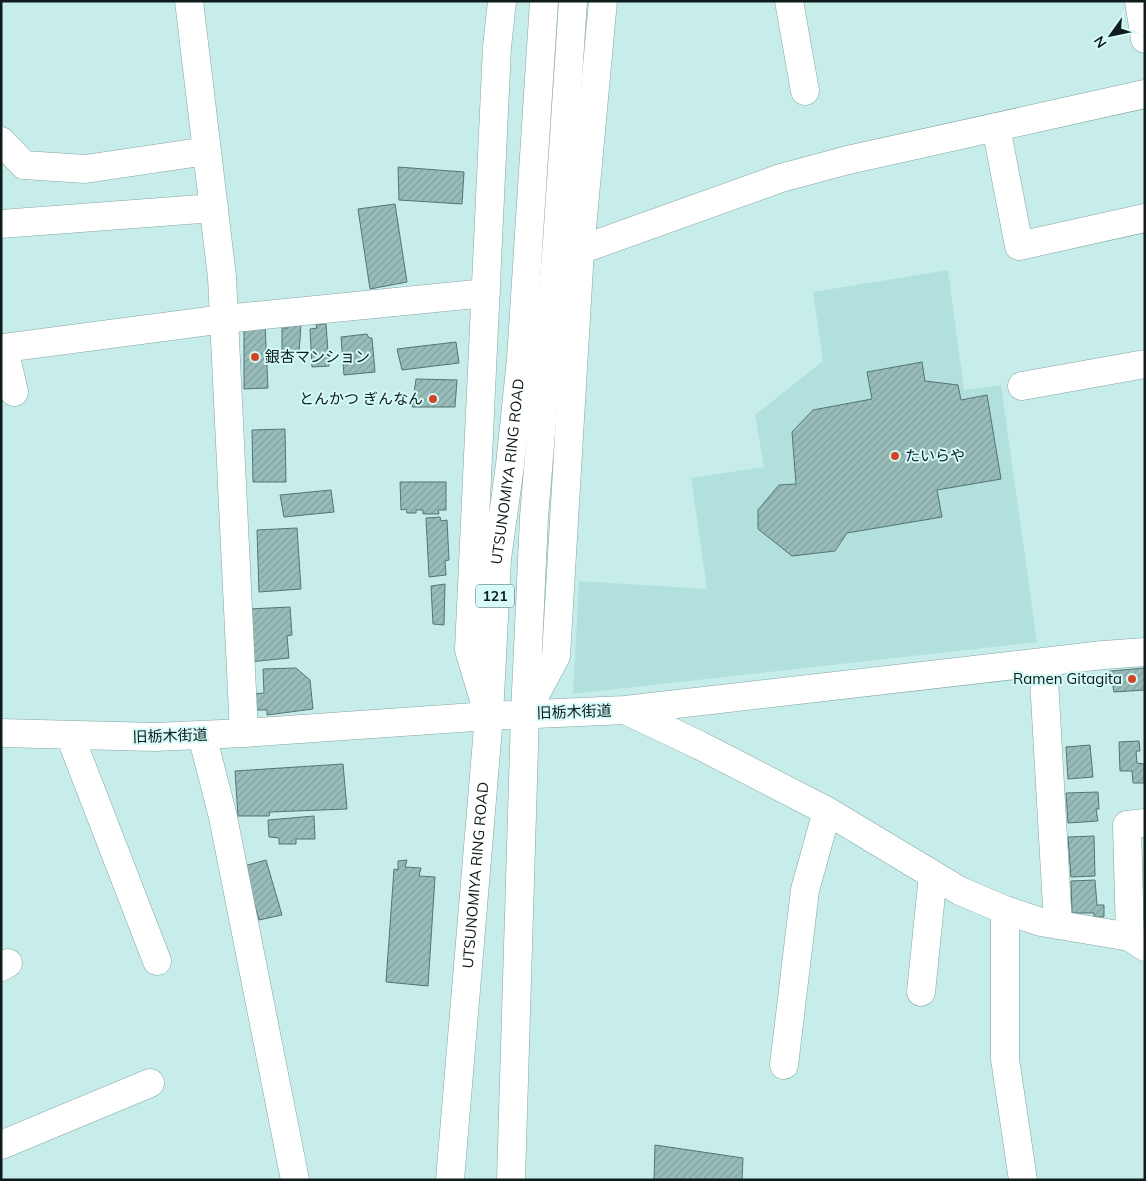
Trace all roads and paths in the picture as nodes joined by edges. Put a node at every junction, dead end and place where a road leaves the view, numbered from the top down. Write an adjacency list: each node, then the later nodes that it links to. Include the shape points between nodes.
1 (189, 1): 13 (main road)
2 (502, 1): 18 (main road)
3 (603, 1): 17 (main road)
4 (788, 1): 9 (main road)
5 (1139, 1): 8 (main road)
6 (543, 7): 27 (main road, UTSUNOMIYA RING ROAD / 121, via 521,359 497,559)
7 (573, 7): 26 (main road, UTSUNOMIYA RING ROAD / 121, via 534,517)
8 (1145, 39)
9 (805, 91)
10 (1145, 94): 11 (main road)
11 (996, 127): 15 (main road, via 1019,246); 17 (main road, via 781,178)
12 (1, 141): 13 (main road, via 24,165 85,168)
13 (207, 151): 14 (main road)
14 (214, 208): 16 (main road); 19 (main road)
15 (1145, 218)
16 (1, 224)
17 (580, 250): 26 (main road, via 556,656)
18 (486, 292): 19 (main road); 27 (main road, via 469,650)
19 (224, 319): 22 (main road, via 4,348); 29 (main road)
20 (1145, 364): 21 (main road)
21 (1022, 386)
22 (14, 392)
23 (1145, 652): 24 (main road, 旧栃木街道)
24 (1044, 662): 25 (main road, 旧栃木街道); 36 (main road)
25 (624, 710): 26 (main road, 旧栃木街道); 32 (main road)
26 (524, 714): 27 (main road, 旧栃木街道); 45 (main road, UTSUNOMIYA RING ROAD / 121)
27 (489, 716): 29 (main road, 旧栃木街道); 44 (main road, UTSUNOMIYA RING ROAD / 121)
28 (1, 733): 31 (main road, 旧栃木街道)
29 (244, 733): 30 (main road, 旧栃木街道)
30 (202, 735): 31 (main road, 旧栃木街道); 43 (main road, via 223,817)
31 (70, 736): 38 (main road)
32 (827, 811): 34 (main road); 40 (main road, via 805,890)
33 (1145, 823): 37 (main road, via 1127,825)
34 (934, 874): 35 (main road, via 960,891); 39 (main road)
35 (1005, 910): 36 (main road); 46 (main road, via 1006,1059)
36 (1058, 925): 37 (main road)
37 (1138, 942)
38 (157, 961)
39 (921, 992)
40 (784, 1065)
41 (150, 1083): 42 (main road)
42 (1, 1145)
43 (295, 1180)
44 (450, 1180)
45 (511, 1180)
46 (1023, 1180)

